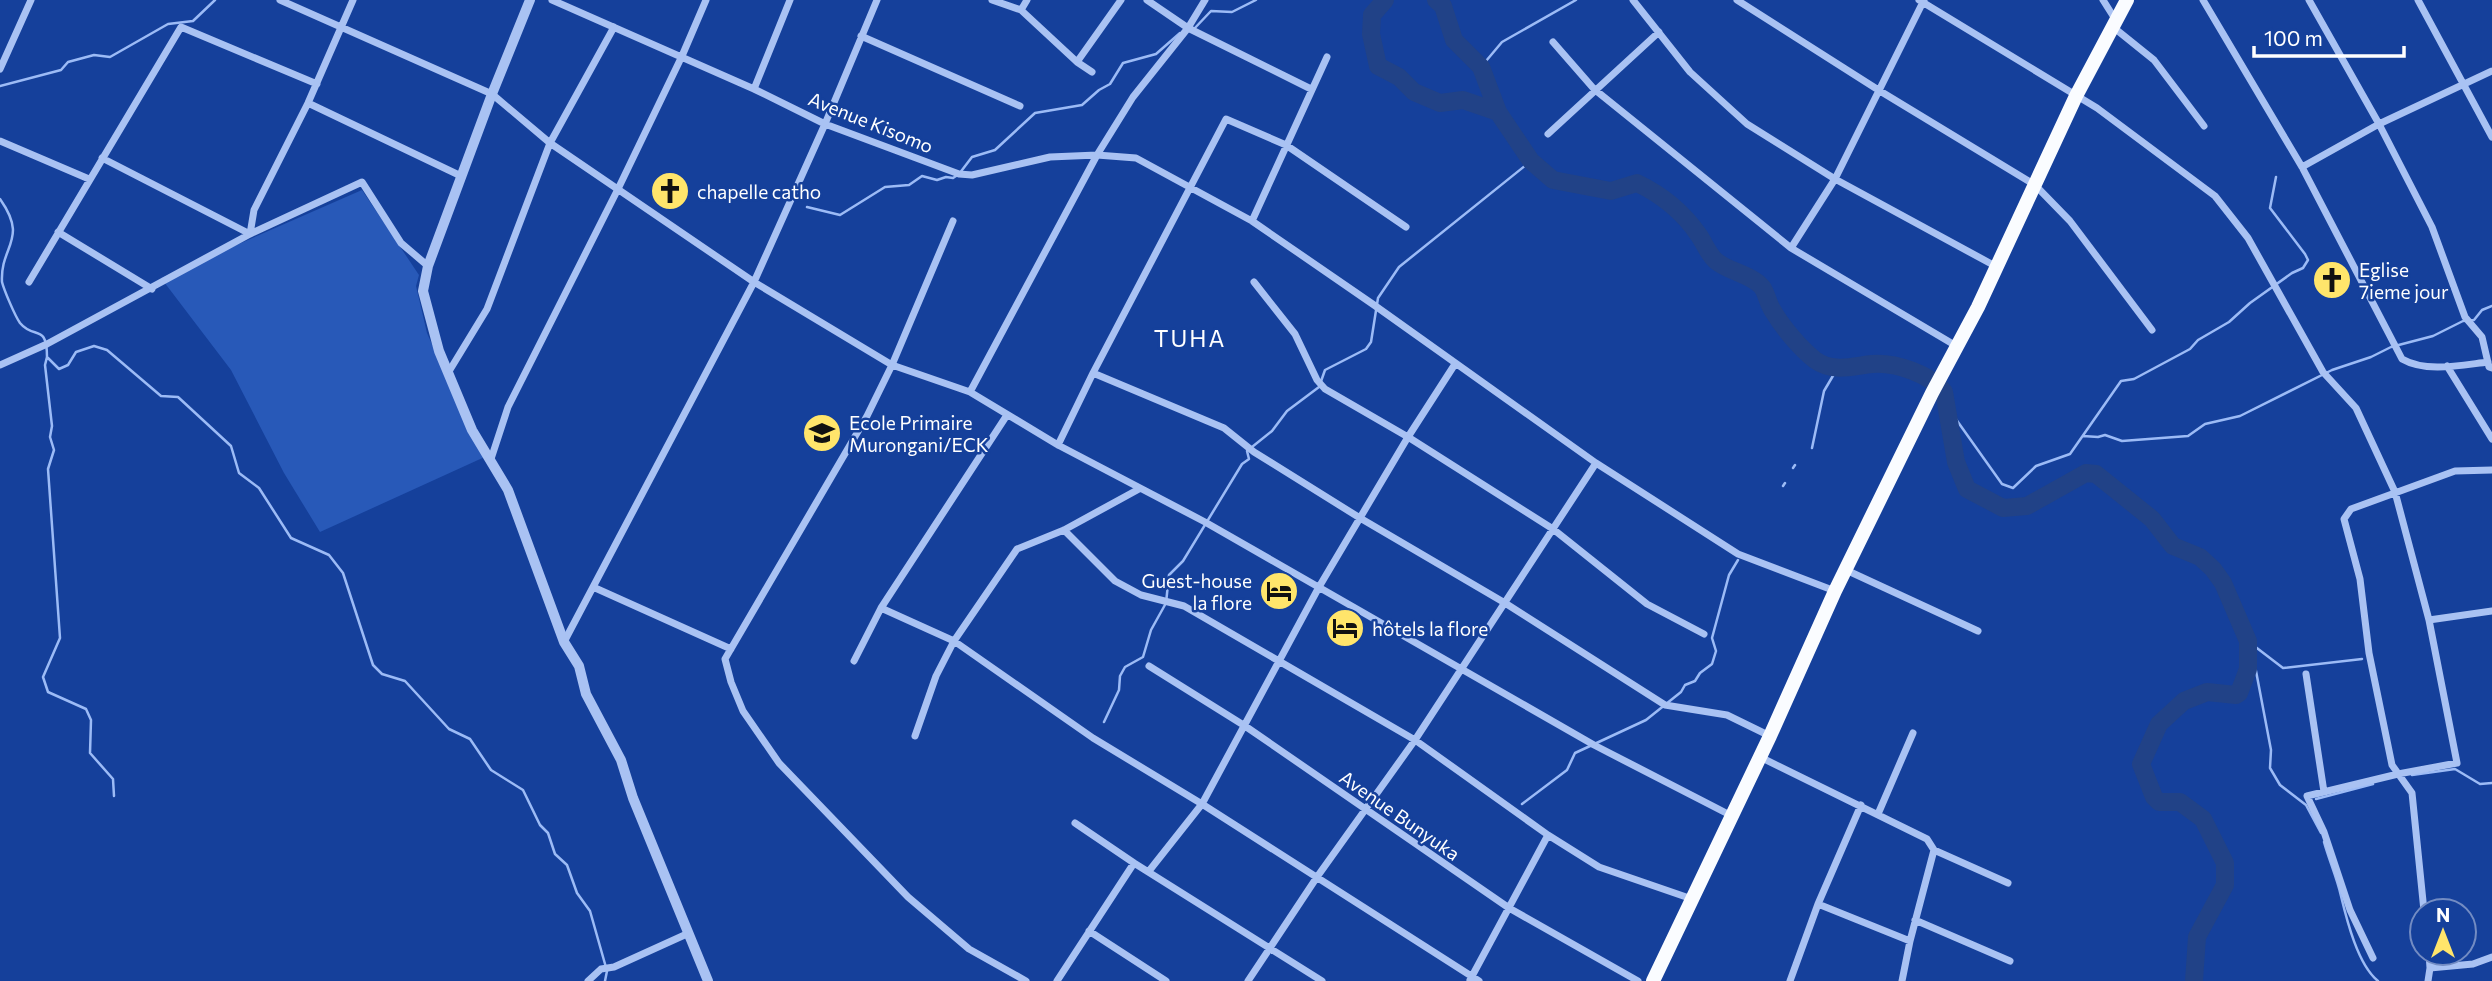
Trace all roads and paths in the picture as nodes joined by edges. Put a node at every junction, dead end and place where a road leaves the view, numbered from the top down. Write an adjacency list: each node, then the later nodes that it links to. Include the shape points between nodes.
1 (31, 0): 33 (street)
2 (280, 0): 24 (street)
3 (353, 0): 24 (street)
4 (552, 0): 25 (street, Avenue Kisomo)
5 (706, 0): 30 (street)
6 (790, 0): 38 (street)
7 (877, 0): 28 (street)
8 (992, 0): 22 (street)
9 (1027, 0): 22 (street)
10 (1121, 0): 32 (street)
11 (1147, 0): 26 (street)
12 (1205, 0): 26 (street)
13 (1633, 0): 27 (street)
14 (1737, 0): 41 (street)
15 (2103, 0): 23 (street)
16 (2127, 0): 23 (highway)
17 (2203, 0): 56 (street)
18 (2309, 0): 47 (street)
19 (2418, 0): 37 (street)
20 (526, 1): 42 (street)
21 (1922, 1): 41 (street); 43 (street)
22 (1021, 10): 32 (street)
23 (2113, 22): 43 (highway); 48 (street, via 2154,60)
24 (341, 26): 36 (street); 42 (street)
25 (614, 27): 30 (street, Avenue Kisomo); 52 (street)
26 (1188, 28): 39 (street); 54 (street, via 1133,97)
27 (1659, 32): 40 (street); 59 (street, via 1690,72 1747,124)
28 (861, 36): 45 (street); 46 (street)
29 (1553, 42): 40 (street)
30 (682, 57): 38 (street, Avenue Kisomo); 62 (street)
31 (1326, 57): 39 (street)
32 (1077, 61): 35 (street)
33 (0, 69)
34 (2492, 71): 37 (street)
35 (1092, 72)
36 (317, 84): 44 (street); 55 (street, via 181,27)
37 (2463, 84): 47 (street); 50 (street)
38 (754, 89): 46 (street, Avenue Kisomo)
39 (1311, 89): 53 (street)
40 (1594, 89): 49 (street); 68 (street)
41 (1880, 91): 59 (street); 60 (street)
42 (492, 94): 52 (street); 57 (street)
43 (2076, 96): 60 (highway); 93 (street, via 2216,196 2248,238 2325,374 2356,408)
44 (308, 103): 57 (street); 67 (street, via 254,209)
45 (1020, 106)
46 (825, 124): 54 (street, Avenue Kisomo, via 959,174 1050,157); 72 (street)
47 (2379, 124): 56 (street); 80 (street, via 2432,227 2467,320 2482,337)
48 (2204, 126)
49 (1548, 134)
50 (2492, 137)
51 (0, 141): 58 (street)
52 (550, 143): 62 (street); 82 (street, via 487,309)
53 (1286, 145): 61 (street, via 1226,119); 64 (street); 65 (street)
54 (1097, 155): 61 (street, Avenue Kisomo, via 1136,158); 84 (street)
55 (102, 158): 58 (street); 67 (street)
56 (2302, 167): 81 (street, via 2402,359 2412,365)
57 (461, 176): 69 (street)
58 (89, 179): 66 (street)
59 (1835, 179): 68 (street); 70 (street)
60 (2035, 185): 70 (highway); 75 (street, via 2070,221)
61 (1191, 186): 64 (street, Avenue Kisomo); 83 (street)
62 (618, 189): 72 (street); 89 (street, via 509,407)
63 (953, 221): 79 (street)
64 (1252, 221): 77 (street, Avenue Kisomo)
65 (1406, 227)
66 (58, 232): 71 (street); 74 (street)
67 (250, 234): 69 (street, via 362,182 401,243); 74 (street)
68 (1791, 248): 76 (street)
69 (428, 267): 82 (street, via 423,292)
70 (1997, 267): 76 (highway)
71 (29, 282)
72 (754, 282): 79 (street); 98 (street)
73 (1254, 282): 86 (street, via 1295,334 1325,389)
74 (152, 289): 78 (street)
75 (2152, 330)
76 (1958, 346): 97 (highway)
77 (1455, 364): 86 (street); 90 (street, Avenue Kisomo)
78 (0, 365)
79 (892, 365): 84 (street); 109 (street)
80 (2490, 365): 81 (street)
81 (2447, 366): 87 (street)
82 (448, 373): 89 (street, via 472,430)
83 (1093, 373): 88 (street); 94 (street, via 1224,428)
84 (970, 392): 85 (street)
85 (1007, 415): 88 (street); 102 (street)
86 (1408, 437): 94 (street); 95 (street)
87 (2492, 439)
88 (1058, 444): 92 (street)
89 (491, 459): 108 (street, via 508,490)
90 (1596, 463): 95 (street); 100 (street, Avenue Kisomo, via 1738,554)
91 (2492, 470): 93 (street, via 2455,471)
92 (1139, 489): 96 (street); 99 (street)
93 (2395, 492): 104 (street); 121 (street, via 2351,509 2344,519 2360,579 2369,653 2392,765)
94 (1360, 518): 99 (street); 101 (street)
95 (1553, 529): 101 (street); 106 (street, via 1647,604)
96 (1064, 530): 107 (street, via 1017,550); 111 (street, via 1115,581 1141,595 1184,606)
97 (1845, 570): 100 (highway); 105 (street)
98 (593, 587): 108 (street); 109 (street)
99 (1319, 587): 111 (street); 113 (street)
100 (1835, 591): 118 (highway)
101 (1506, 603): 113 (street); 118 (street, via 1663,704 1727,715)
102 (881, 608): 107 (street); 110 (street)
103 (2492, 611): 104 (street)
104 (2429, 620): 121 (street, via 2457,763)
105 (1978, 631)
106 (1704, 634)
107 (954, 641): 117 (street); 123 (street, via 1093,738)
108 (564, 642): 141 (street, via 621,760)
109 (731, 649): 151 (street, via 725,659 743,711 779,763 908,897 969,949)
110 (854, 661)
111 (1280, 661): 115 (street); 119 (street)
112 (1149, 666): 115 (street, Avenue Bunyuka)
113 (1462, 668): 119 (street); 127 (street, via 1594,745)
114 (2306, 674): 122 (street)
115 (1245, 726): 123 (street); 125 (street, Avenue Bunyuka)
116 (1913, 733): 126 (street)
117 (915, 736)
118 (1770, 736): 120 (highway)
119 (1415, 740): 125 (street); 129 (street)
120 (1760, 757): 124 (street); 127 (highway)
121 (2398, 774): 122 (street); 135 (street, via 2412,793)
122 (2324, 792): 145 (street, via 2307,796 2350,911)
123 (1202, 804): 132 (street); 133 (street)
124 (1861, 805): 126 (street); 137 (street)
125 (1364, 810): 133 (street); 138 (street, Avenue Bunyuka)
126 (1878, 814): 130 (street, via 1927,839)
127 (1732, 816): 136 (highway)
128 (1075, 823): 131 (street)
129 (1548, 835): 136 (street, via 1599,867); 138 (street)
130 (1934, 850): 134 (street); 139 (street)
131 (1134, 863): 132 (street); 140 (street)
132 (1149, 871): 143 (street)
133 (1317, 877): 143 (street); 148 (street)
134 (2008, 883)
135 (2423, 897)
136 (1692, 899): 157 (highway)
137 (1818, 904): 142 (street); 158 (street)
138 (1509, 908): 148 (street); 156 (street, Avenue Bunyuka)
139 (1915, 920): 142 (street); 146 (street)
140 (1089, 931): 152 (street); 153 (street)
141 (689, 933): 149 (street, via 601,969); 150 (street)
142 (1909, 941): 159 (street)
143 (1272, 948): 154 (street); 155 (street)
144 (2492, 957): 147 (street, via 2473,964)
145 (2373, 958)
146 (2010, 961)
147 (2430, 968): 160 (street)
148 (1473, 980)
149 (588, 981)
150 (708, 981)
151 (1026, 981)
152 (1057, 981)
153 (1166, 981)
154 (1248, 981)
155 (1322, 981)
156 (1639, 981)
157 (1653, 981)
158 (1790, 981)
159 (1902, 981)
160 (2428, 981)

